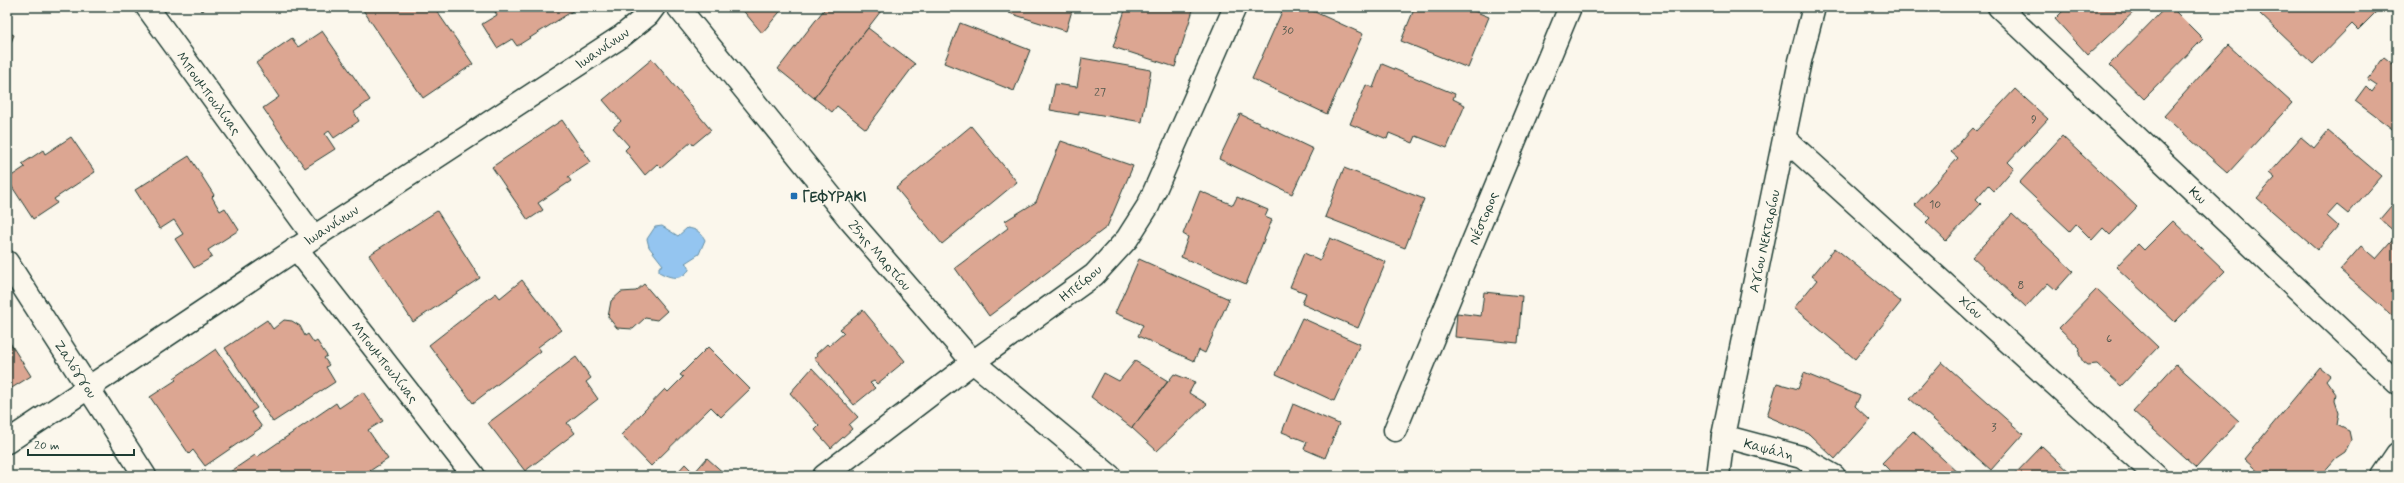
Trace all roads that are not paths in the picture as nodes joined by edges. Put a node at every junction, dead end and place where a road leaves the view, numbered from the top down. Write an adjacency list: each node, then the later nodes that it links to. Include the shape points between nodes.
1 (147, 7): 9 (street, Μπουμπουλίνας)
2 (654, 7): 9 (street, Ιωαννίνων, via 622,36)
3 (678, 7): 11 (street, 25ης Μαρτίου, via 850,220)
4 (1235, 7): 11 (street, Ηπείρου, via 1148,206 1127,239 1094,275)
5 (1570, 7): 14 (street, Νέστορος)
6 (1814, 7): 8 (street, Αγίου Νεκταρίου, via 1800,61)
7 (1999, 7): 12 (street, Κω)
8 (1785, 139): 15 (street, Αγίου Νεκταρίου); 24 (street, Χίου)
9 (305, 242): 13 (street, Ιωαννίνων); 19 (street, Μπουμπουλίνας)
10 (7, 262): 13 (street, Ζαλόγγου)
11 (973, 362): 20 (street, Ηπείρου); 21 (street, 25ης Μαρτίου)
12 (2397, 383)
13 (88, 386): 16 (street, Ιωαννίνων); 18 (street, Ζαλόγγου)
14 (1395, 430)
15 (1723, 436): 22 (street, Αγίου Νεκταρίου); 23 (street, Καψάλη, via 1801,457)
16 (7, 442)
17 (2397, 454): 25 (street)
18 (146, 476)
19 (474, 476)
20 (824, 476)
21 (1110, 476)
22 (1718, 476)
23 (1834, 476)
24 (2156, 476)
25 (2382, 476)

